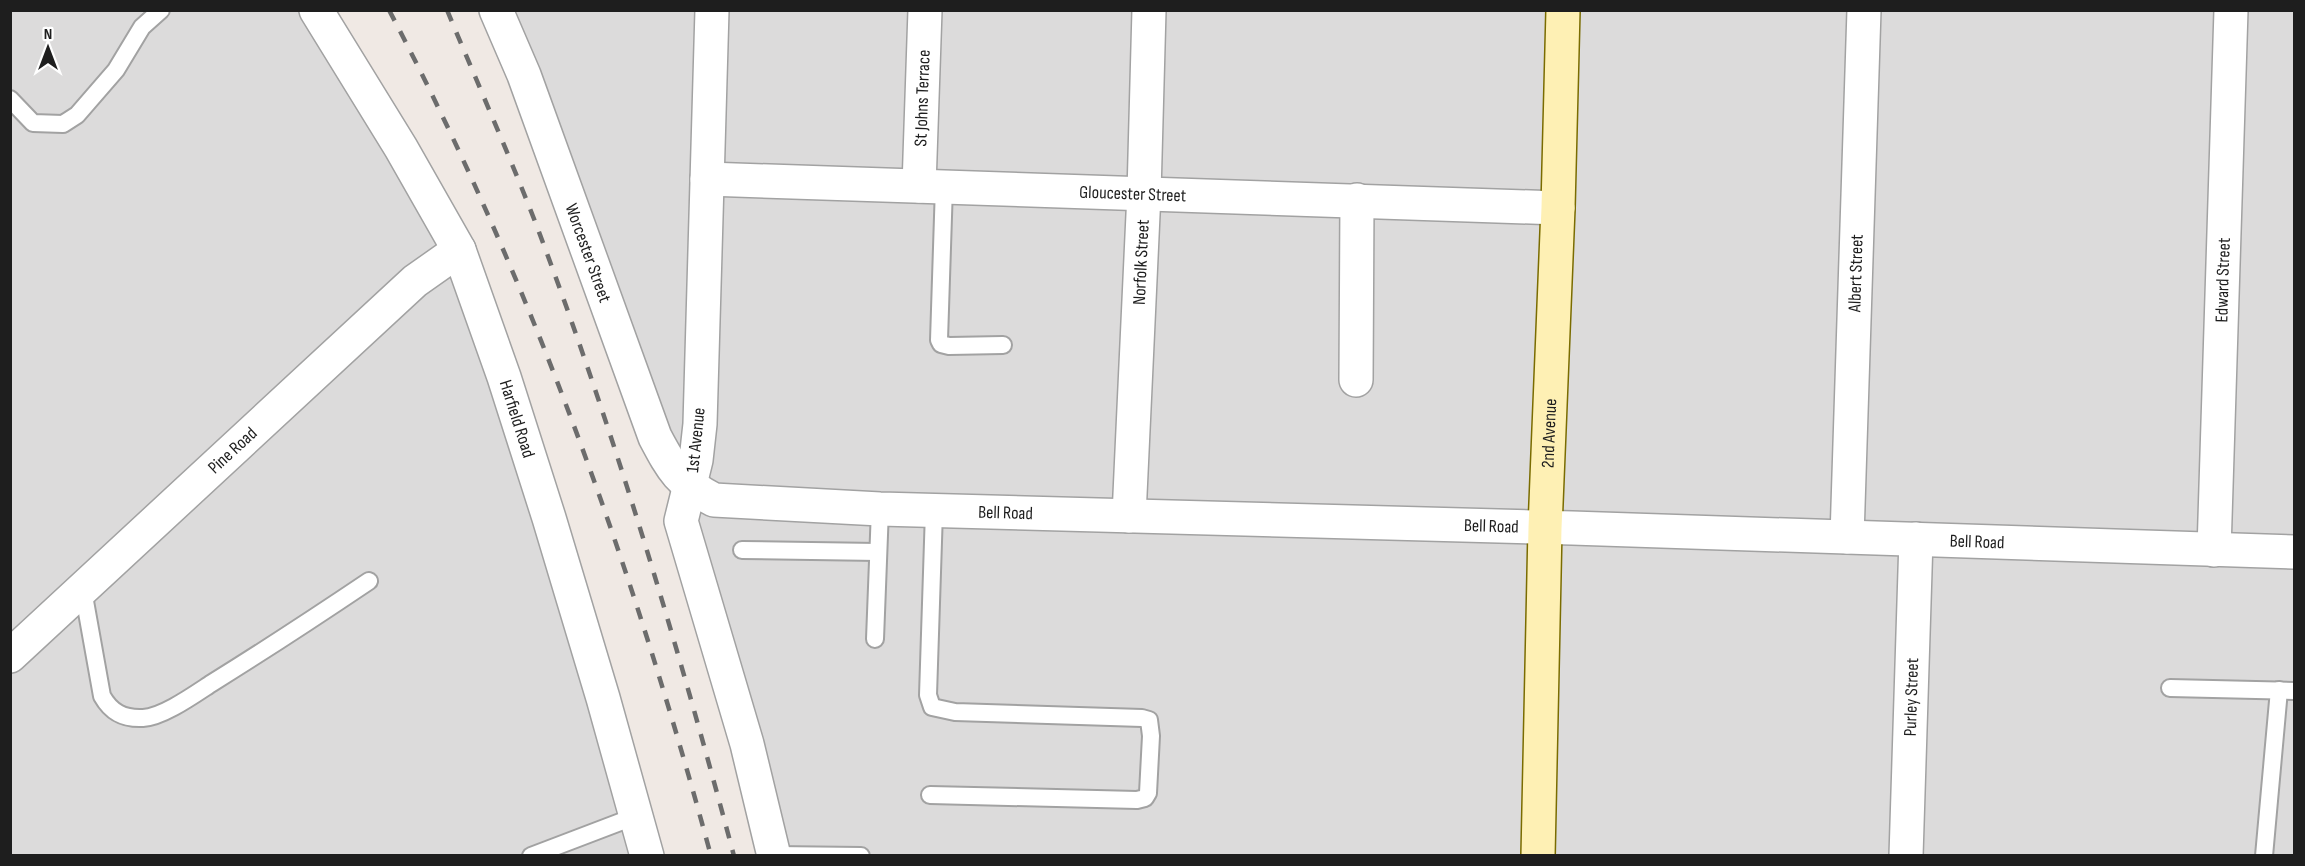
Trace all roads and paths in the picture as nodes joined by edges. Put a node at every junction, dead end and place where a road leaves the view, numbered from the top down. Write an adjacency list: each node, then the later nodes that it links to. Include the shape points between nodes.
1 (161, 10): 10 (lane, via 142,27 116,70 77,115 63,124 33,123)
2 (316, 10): 16 (street, Harfield Road)
3 (496, 10): 19 (street, Worcester Street, via 524,75 655,437 672,468)
4 (712, 10): 11 (street, 1st Avenue)
5 (925, 10): 12 (street, St Johns Terrace)
6 (1149, 10): 13 (street, Norfolk Street)
7 (1563, 10): 15 (street, 2nd Avenue)
8 (1863, 10): 24 (street, Albert Street)
9 (2231, 10): 27 (street, Edward Street)
10 (10, 99)
11 (707, 179): 12 (street, Gloucester Street); 19 (street, 1st Avenue, via 700,424)
12 (932, 186): 13 (street, Gloucester Street); 17 (lane, via 939,340 949,346)
13 (1144, 193): 14 (street, Gloucester Street); 22 (street, Norfolk Street)
14 (1357, 201): 15 (street, Gloucester Street); 18 (street)
15 (1558, 208): 23 (street, 2nd Avenue)
16 (459, 250): 31 (street, Pine Road, via 415,280); 37 (street, Harfield Road, via 549,518)
17 (1003, 345)
18 (1356, 380)
19 (690, 488): 20 (street, Bell Road, via 714,500); 40 (street, 1st Avenue, via 681,521 747,744)
20 (880, 509): 21 (street, Bell Road); 28 (lane)
21 (934, 511): 22 (street, Bell Road); 36 (lane, via 928,695 932,707 954,712 1142,718 1149,720 1151,736 1145,798)
22 (1129, 516): 23 (street, Bell Road)
23 (1545, 528): 24 (street, Bell Road); 42 (street, 2nd Avenue)
24 (1847, 537): 25 (street, Bell Road)
25 (1916, 539): 27 (street, Bell Road); 43 (street, Purley Street)
26 (742, 550): 28 (lane)
27 (2214, 550): 29 (street, Bell Road)
28 (878, 552): 32 (lane)
29 (2295, 552)
30 (369, 581): 31 (lane, via 171,708 144,718 120,715 109,708 102,696)
31 (83, 590): 33 (street, Pine Road)
32 (875, 639)
33 (10, 656)
34 (2170, 688): 35 (lane)
35 (2287, 691): 44 (lane)
36 (930, 795)
37 (636, 816): 38 (lane); 39 (street, Harfield Road)
38 (531, 855)
39 (647, 855)
40 (774, 855): 41 (lane)
41 (861, 855)
42 (1538, 855)
43 (1906, 855)
44 (2264, 855)

